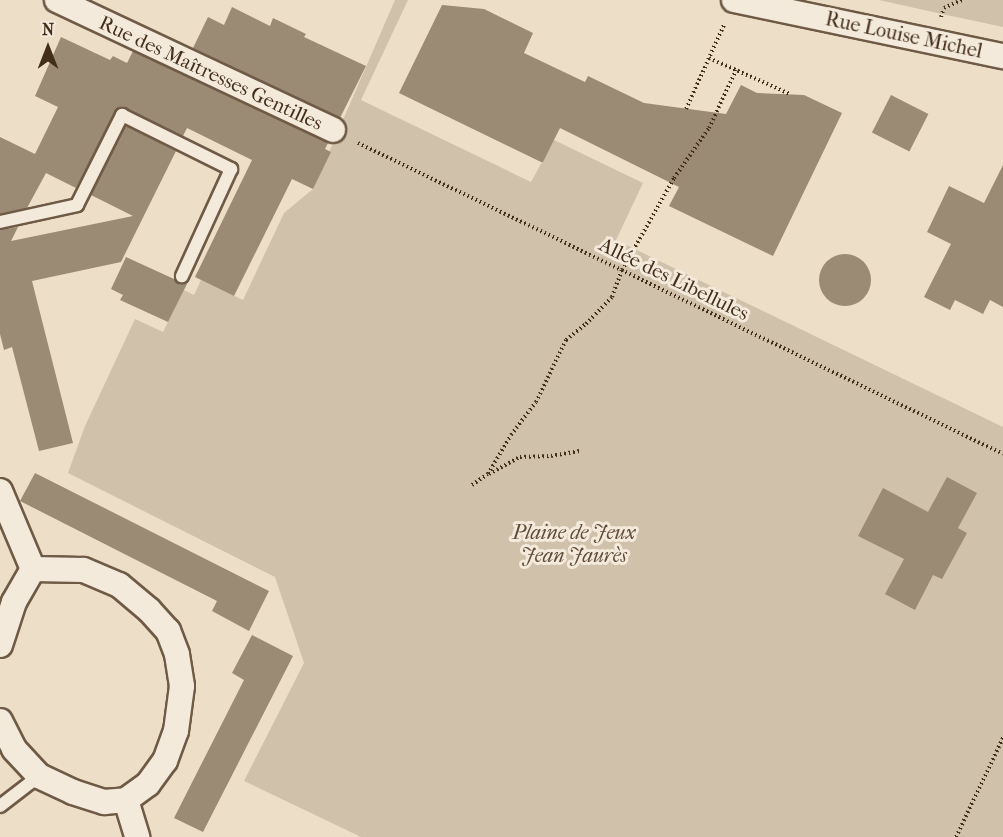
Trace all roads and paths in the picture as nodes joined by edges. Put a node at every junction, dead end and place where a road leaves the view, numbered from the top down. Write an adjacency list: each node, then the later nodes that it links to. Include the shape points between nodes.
1 (57, 0): 8 (street, Rue des Maîtresses Gentilles)
2 (735, 0): 3 (street, Rue Louise Michel); 4 (path)
3 (1003, 56)
4 (709, 58): 5 (path); 7 (path)
5 (736, 70): 6 (path); 10 (path, via 709,128 674,178)
6 (790, 94)
7 (686, 109)
8 (333, 130): 10 (path, Allée des Libellules)
9 (0, 222): 11 (lane, via 77,205 122,115 231,169)
10 (622, 270): 13 (path, Allée des Libellules); 14 (path, via 612,297 566,340 536,402)
11 (182, 276)
12 (580, 451): 14 (path, via 520,457)
13 (1003, 454)
14 (488, 474): 15 (path)
15 (472, 485)
16 (0, 491): 17 (street)
17 (33, 569): 18 (street, via 14,602); 22 (street, via 83,570 119,585 168,631 177,654 182,686 176,731 165,761 148,783)
18 (0, 645)
19 (0, 721): 21 (street, via 14,749)
20 (1003, 738): 25 (path)
21 (39, 776): 22 (street, via 104,802); 23 (lane)
22 (126, 800): 24 (street)
23 (0, 806)
24 (137, 837)
25 (956, 837)

